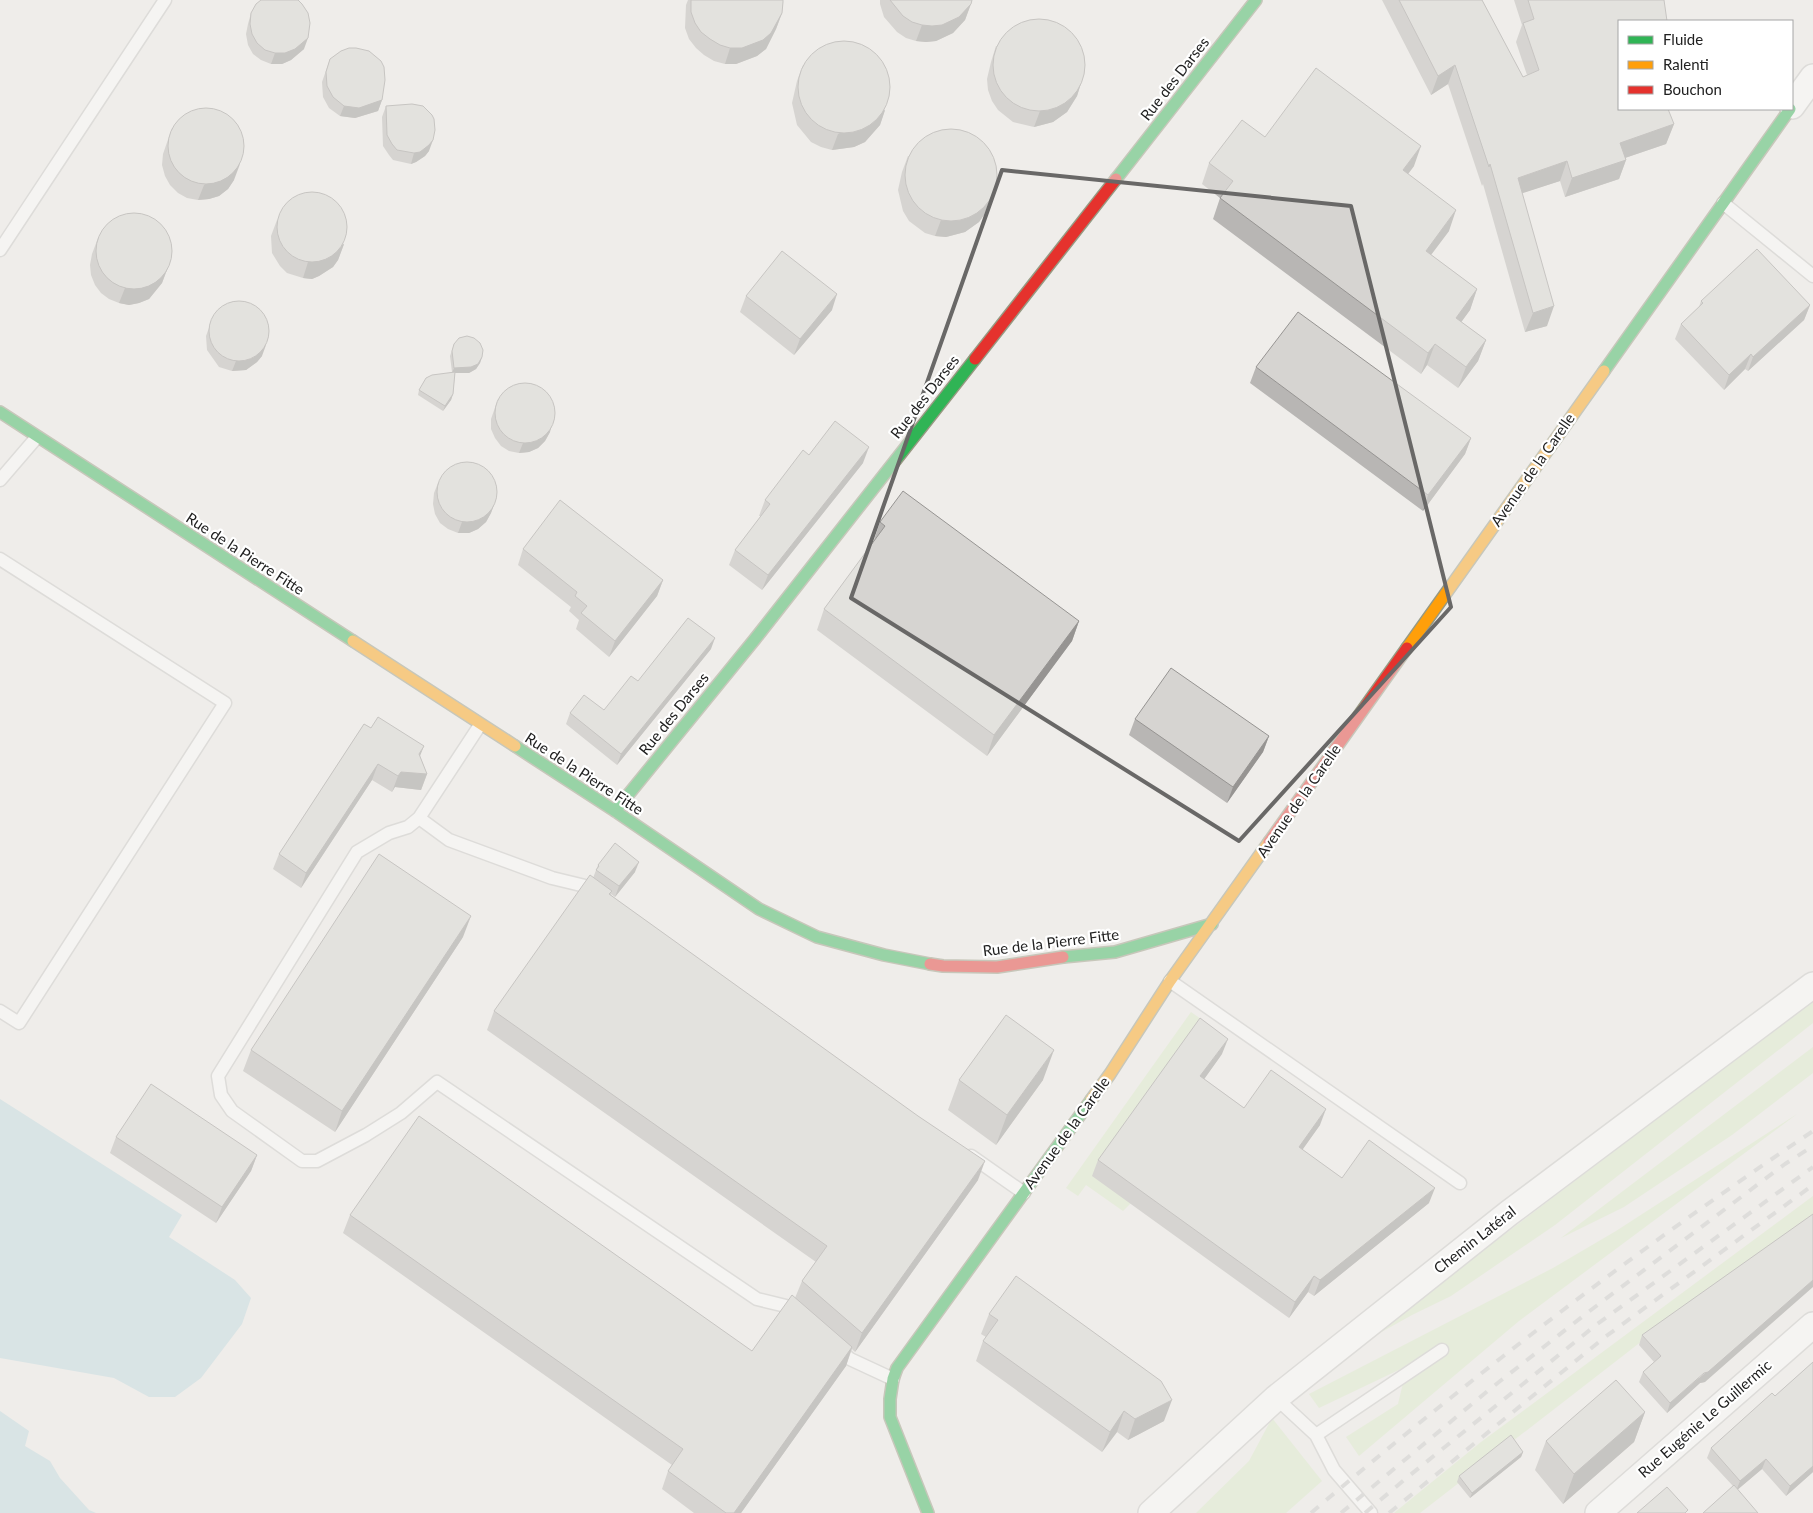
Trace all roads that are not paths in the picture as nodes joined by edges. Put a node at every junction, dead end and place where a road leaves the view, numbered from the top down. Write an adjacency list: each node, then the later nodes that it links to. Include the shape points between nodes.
1 (165, 0): 7 (lane)
2 (1256, 0): 14 (street, Rue des Darses, via 755,639)
3 (1813, 76): 4 (street, Avenue de la Carelle)
4 (1793, 105)
5 (1790, 110): 6 (street, Avenue de la Carelle)
6 (1723, 203): 8 (lane); 17 (street, Avenue de la Carelle)
7 (0, 250)
8 (1813, 276)
9 (0, 412): 10 (street, Rue de la Pierre Fitte)
10 (37, 437): 11 (lane); 13 (street, Rue de la Pierre Fitte)
11 (0, 480)
12 (0, 559): 20 (lane, via 225,703 18,1023)
13 (480, 725): 14 (street, Rue de la Pierre Fitte); 15 (lane)
14 (615, 811): 17 (street, Rue de la Pierre Fitte, via 759,910 817,937 884,955 943,966 997,968 1115,952)
15 (419, 818): 16 (lane, via 449,840 552,878 585,886); 24 (lane, via 408,827 389,833 357,852 218,1076 221,1095 232,1111 302,1161 317,1161 401,1113 437,1082 757,1299 790,1306)
16 (610, 903)
17 (1212, 924): 18 (street, Avenue de la Carelle)
18 (1170, 981): 22 (lane); 23 (street, Avenue de la Carelle, via 1110,1074)
19 (1813, 985): 29 (street, Chemin Latéral, via 1509,1213)
20 (0, 1010)
21 (961, 1149): 23 (lane)
22 (1460, 1183)
23 (1024, 1193): 28 (street, Avenue de la Carelle, via 897,1368)
24 (805, 1320)
25 (1813, 1325): 34 (street, Rue Eugénie Le Guillermic)
26 (828, 1339): 28 (lane, via 850,1359)
27 (1442, 1350): 30 (lane)
28 (893, 1379): 31 (street, Avenue de la Carelle, via 890,1417)
29 (1276, 1398): 30 (lane); 32 (street, Chemin Latéral)
30 (1316, 1435): 33 (lane, via 1334,1470)
31 (928, 1513)
32 (1151, 1513)
33 (1371, 1513)
34 (1598, 1513)

